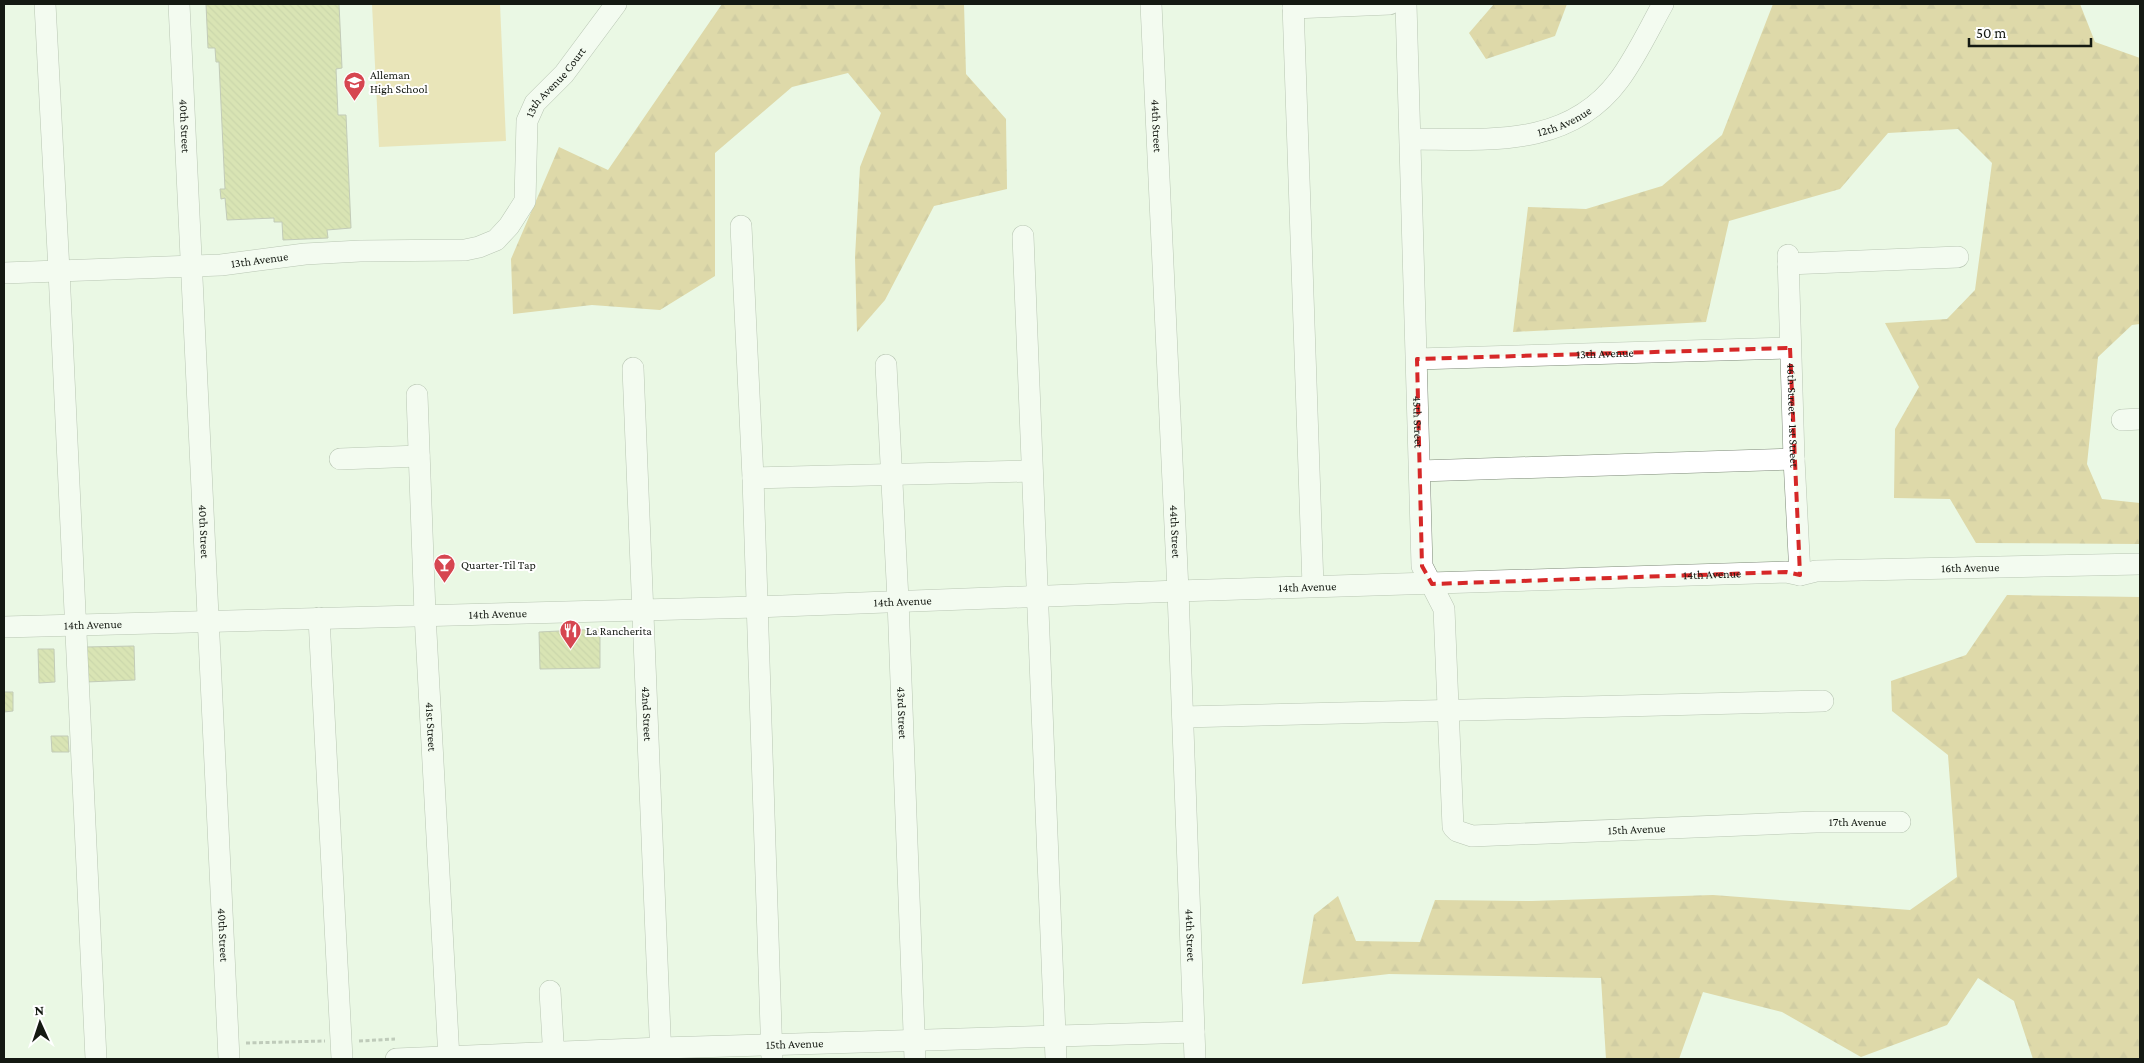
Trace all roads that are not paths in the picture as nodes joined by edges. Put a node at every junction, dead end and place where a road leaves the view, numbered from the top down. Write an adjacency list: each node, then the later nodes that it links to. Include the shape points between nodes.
1 (45, 4): 15 (street)
2 (179, 4): 14 (street, 40th Street)
3 (616, 4): 10 (street, 13th Avenue Court, via 564,74 531,110 526,201)
4 (1151, 4): 33 (street, 44th Street)
5 (1390, 4): 8 (street)
6 (1406, 4): 9 (street, 45th Street)
7 (1663, 4): 9 (street, 12th Avenue, via 1619,79 1591,109 1572,120 1552,129 1512,138)
8 (1293, 6): 32 (street)
9 (1411, 139): 18 (street, 45th Street)
10 (509, 226): 14 (street, 13th Avenue, via 496,240 465,250 305,254)
11 (741, 226): 28 (street)
12 (1023, 236): 26 (street)
13 (1958, 257): 17 (street, 46th Street - 1st Street, via 1788,260)
14 (190, 266): 15 (street, 13th Avenue); 40 (street, 40th Street)
15 (59, 270): 16 (street, 13th Avenue); 41 (street)
16 (4, 273)
17 (1790, 348): 18 (street, 13th Avenue); 24 (street, 46th Street - 1st Street)
18 (1417, 359): 25 (street, 45th Street)
19 (886, 365): 27 (street, 43rd Street)
20 (634, 368): 37 (street, 42nd Street)
21 (417, 395): 22 (street, 41st Street)
22 (419, 456): 23 (street); 38 (street, 41st Street)
23 (340, 459)
24 (1794, 459): 25 (street); 30 (street, 46th Street - 1st Street)
25 (1420, 470): 31 (street, 45th Street, via 1422,566)
26 (1032, 471): 27 (street); 34 (street)
27 (892, 474): 28 (street); 35 (street, 43rd Street)
28 (753, 478): 36 (street)
29 (2140, 564): 30 (street, 16th Avenue)
30 (1800, 575): 31 (street, 14th Avenue, via 1786,572)
31 (1432, 584): 32 (street, 14th Avenue); 44 (street, 45th Street, via 1444,609)
32 (1313, 586): 33 (street, 14th Avenue)
33 (1178, 591): 34 (street, 14th Avenue); 45 (street, 44th Street)
34 (1036, 597): 35 (street, 14th Avenue); 51 (street)
35 (898, 600): 36 (street, 14th Avenue); 52 (street, 43rd Street)
36 (757, 607): 37 (street, 14th Avenue); 53 (street)
37 (644, 610): 38 (street, 14th Avenue); 54 (street, 42nd Street)
38 (426, 614): 39 (street, 14th Avenue); 56 (street, 41st Street)
39 (320, 618): 40 (street, 14th Avenue); 59 (street)
40 (208, 622): 41 (street, 14th Avenue); 58 (street, 40th Street)
41 (74, 626): 42 (street, 14th Avenue); 57 (street)
42 (4, 627)
43 (1823, 701): 44 (street)
44 (1448, 711): 45 (street); 48 (street, 45th Street, via 1452,821)
45 (1183, 717): 50 (street, 44th Street)
46 (1816, 822): 47 (street, 17th Avenue); 48 (street, 15th Avenue, via 1472,836)
47 (1900, 822)
48 (1457, 831)
49 (550, 991): 55 (street)
50 (1194, 1032): 51 (street, 15th Avenue); 62 (street, 44th Street)
51 (1056, 1037): 52 (street, 15th Avenue); 61 (street)
52 (914, 1050): 53 (street, 15th Avenue)
53 (772, 1052): 54 (street, 15th Avenue)
54 (661, 1053): 55 (street, 15th Avenue)
55 (554, 1056): 56 (street, 15th Avenue)
56 (449, 1058): 60 (street, 15th Avenue)
57 (96, 1059)
58 (229, 1059)
59 (342, 1059)
60 (396, 1059)
61 (1056, 1059)
62 (1195, 1059)

